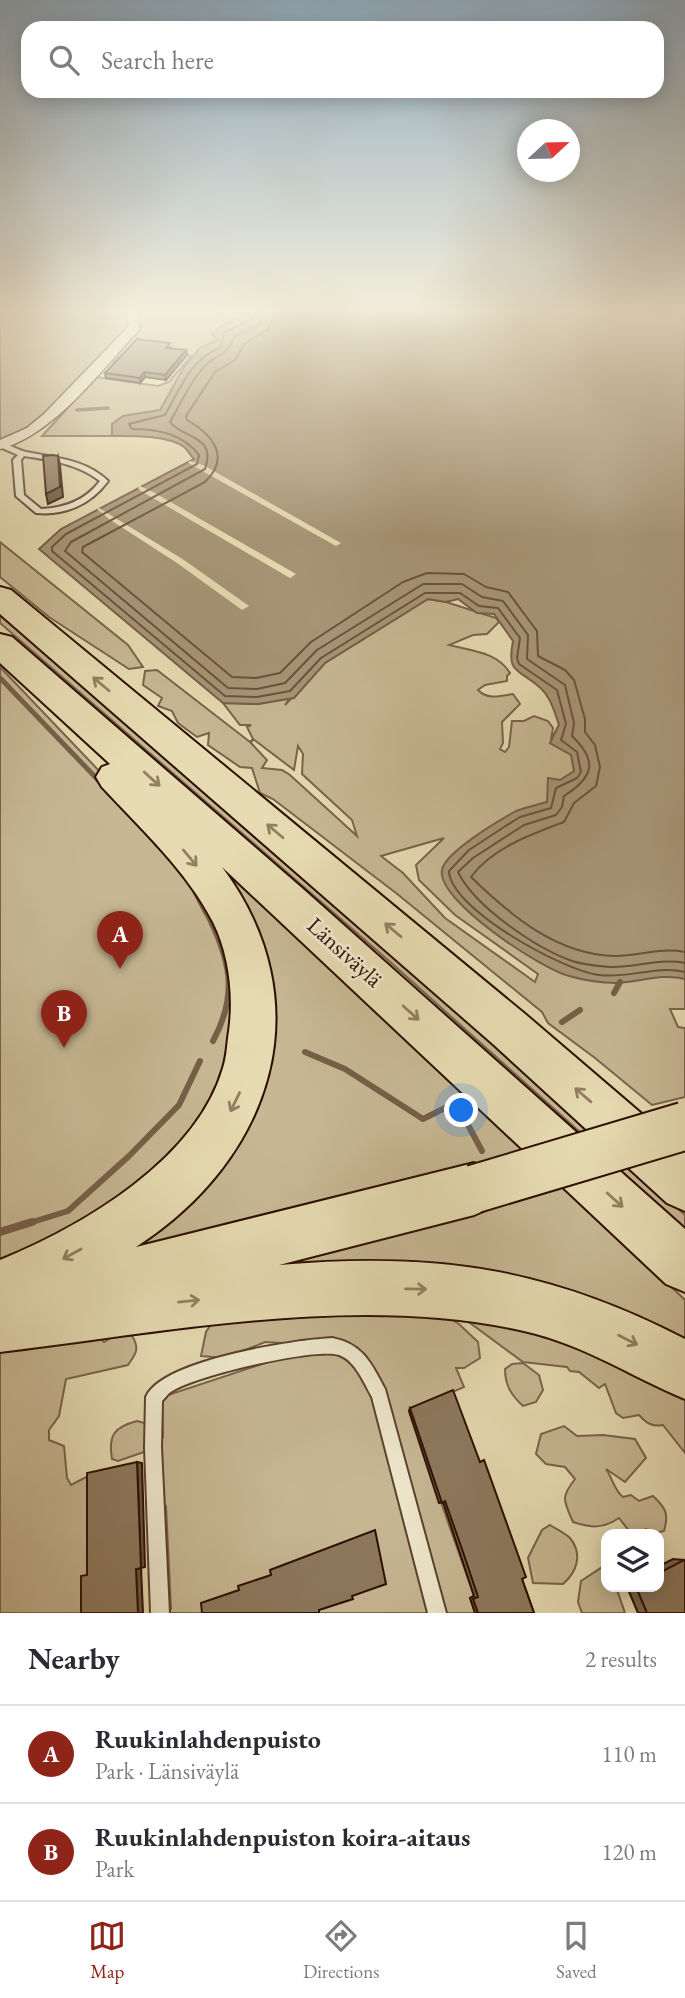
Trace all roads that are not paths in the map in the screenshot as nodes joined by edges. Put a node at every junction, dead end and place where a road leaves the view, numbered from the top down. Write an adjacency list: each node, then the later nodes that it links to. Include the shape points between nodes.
1 (79, 385): 2 (street, via 32,431)
2 (2, 445): 3 (lane)
3 (22, 454): 3 (lane, via 17,460 20,496 39,512 71,508 99,490 104,481 91,470)
4 (0, 597): 6 (highway, Länsiväylä, one-way to 4, via 509,1029)
5 (4, 649): 7 (highway, Länsiväylä, one-way to 7, via 288,901); 8 (highway, one-way to 8, via 76,737 182,848 222,900 250,964 254,1014 250,1062 239,1097 220,1131 174,1185 109,1233)
6 (682, 1167): 9 (highway, bridge, via 474,1189 81,1290)
7 (685, 1265)
8 (0, 1287)
9 (0, 1306)
10 (0, 1324): 11 (highway, one-way to 11, via 337,1287 433,1289 489,1296 569,1315)
11 (685, 1370)
12 (160, 1613): 13 (lane, via 154,1397 170,1383 271,1353 321,1344 343,1347 362,1364 379,1395)
13 (437, 1613)

